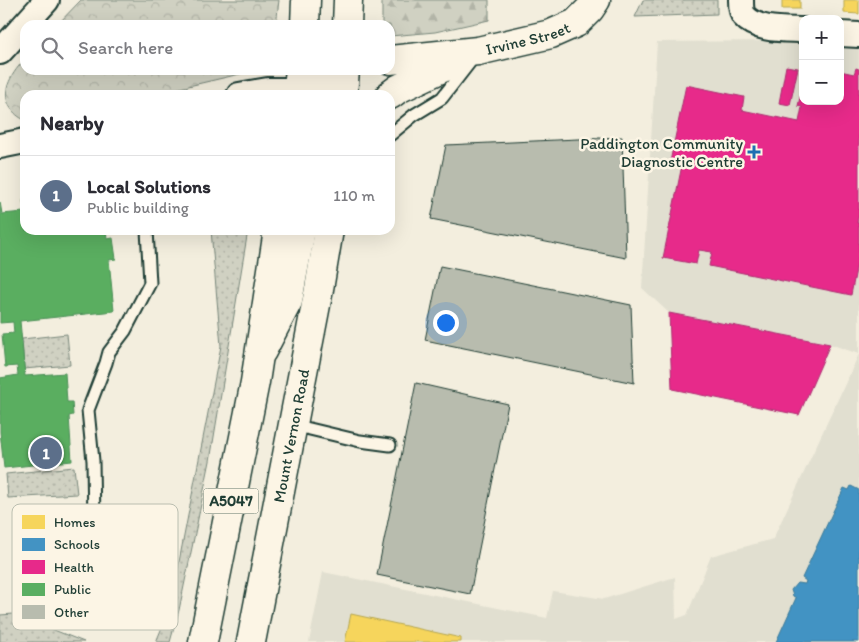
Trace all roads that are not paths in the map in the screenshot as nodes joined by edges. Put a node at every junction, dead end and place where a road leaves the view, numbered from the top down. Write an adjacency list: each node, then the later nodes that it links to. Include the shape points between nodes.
1 (47, 0): 6 (street)
2 (306, 0): 7 (main road)
3 (348, 0): 8 (main road)
4 (596, 0): 13 (main road, Irvine Street, via 576,23 551,34)
5 (740, 0): 10 (street, via 743,14 753,23)
6 (29, 20)
7 (305, 20)
8 (347, 20)
9 (20, 30): 14 (street)
10 (799, 30)
11 (844, 34): 12 (street)
12 (859, 35)
13 (478, 51): 15 (main road); 19 (main road); 20 (lane, via 442,98)
14 (0, 52)
15 (395, 59)
16 (343, 81): 17 (street)
17 (298, 85): 18 (street)
18 (268, 90)
19 (395, 91)
20 (395, 131)
21 (20, 142): 22 (street)
22 (0, 146)
23 (147, 235): 30 (lane, via 150,283 125,331 109,352 88,410)
24 (277, 235): 27 (main road, A5047)
25 (300, 235): 27 (main road, via 288,301)
26 (330, 235): 28 (main road, Mount Vernon Road / A5047)
27 (258, 359): 31 (main road, A5047)
28 (293, 424): 29 (lane); 32 (main road, Mount Vernon Road / A5047)
29 (390, 445)
30 (94, 504)
31 (203, 642)
32 (251, 642)

